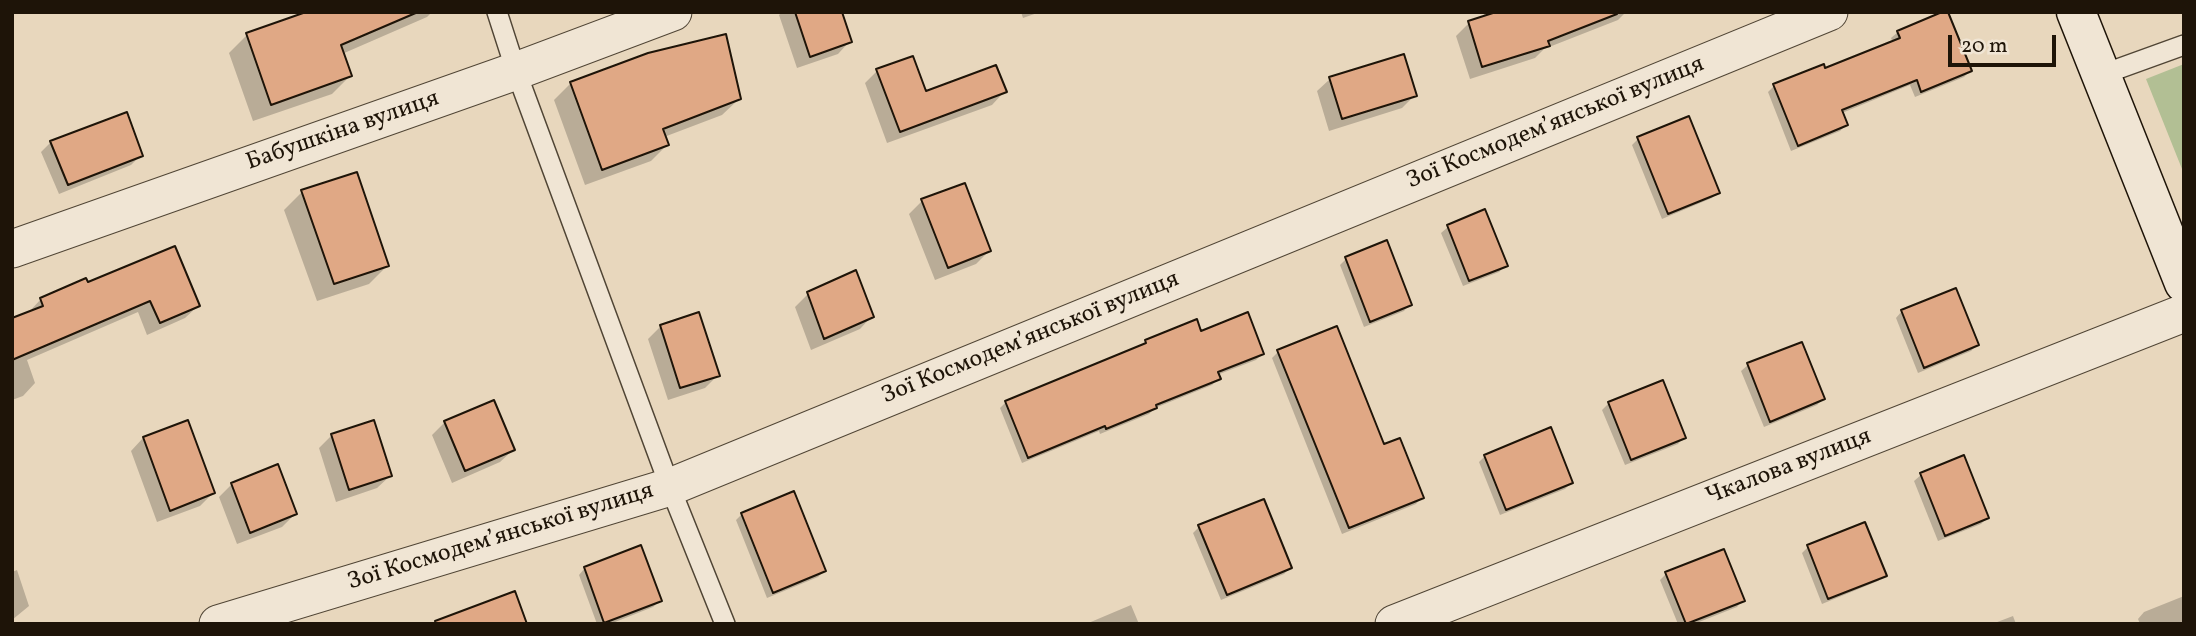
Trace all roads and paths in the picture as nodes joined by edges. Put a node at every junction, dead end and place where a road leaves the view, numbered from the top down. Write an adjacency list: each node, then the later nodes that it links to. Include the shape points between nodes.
1 (497, 12): 6 (lane)
2 (673, 12): 6 (street, Бабушкіна вулиця)
3 (1829, 12): 11 (street, Зої Космодем’янської вулиця)
4 (2076, 12): 7 (main road)
5 (2184, 45): 7 (lane)
6 (516, 71): 8 (street, Бабушкіна вулиця); 11 (lane)
7 (2101, 75): 9 (main road)
8 (12, 248)
9 (2184, 283)
10 (2184, 313): 14 (street, Чкалова вулиця)
11 (670, 487): 12 (street, Зої Космодем’янської вулиця); 13 (lane)
12 (218, 624)
13 (725, 624)
14 (1394, 624)

